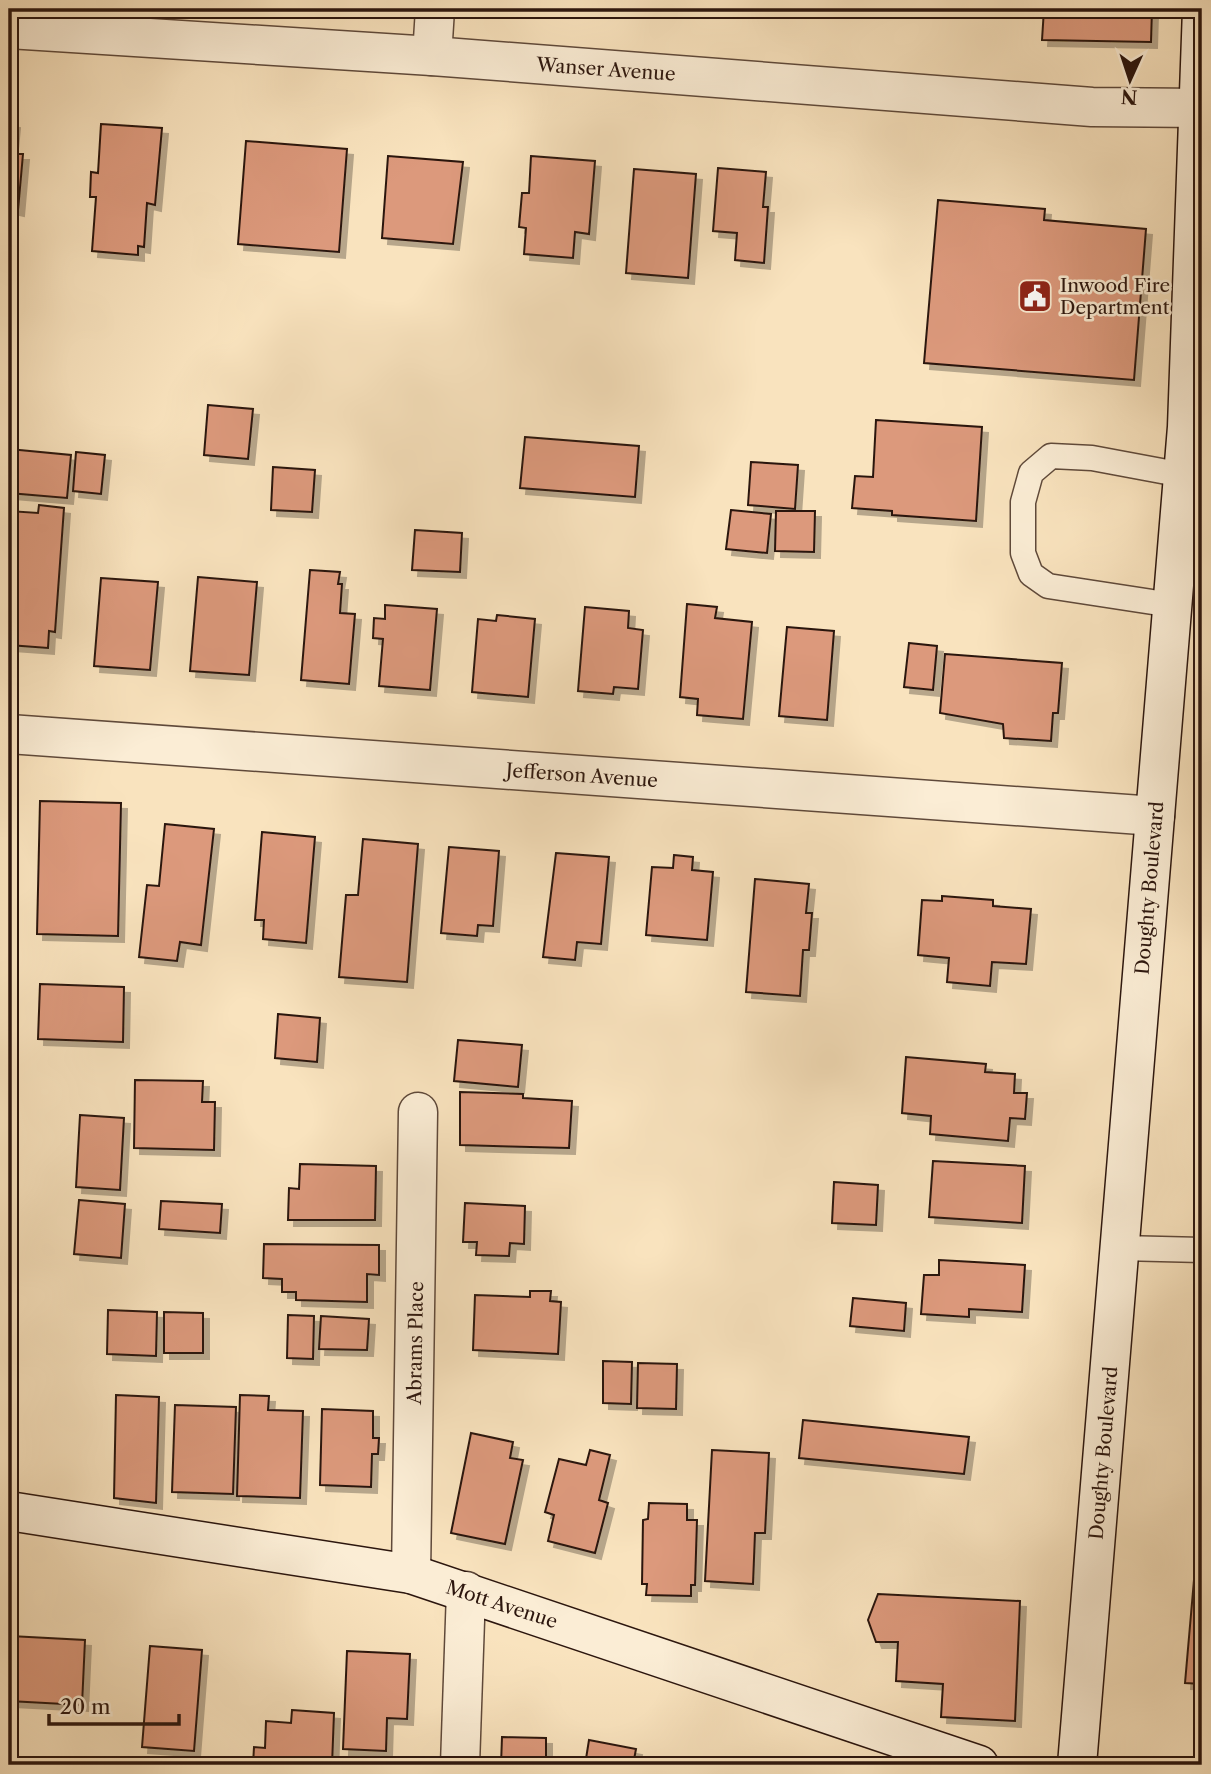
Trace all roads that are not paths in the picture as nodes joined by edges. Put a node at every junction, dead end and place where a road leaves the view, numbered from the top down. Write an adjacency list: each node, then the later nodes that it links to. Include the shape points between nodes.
1 (435, 9): 4 (street)
2 (1202, 9): 5 (street, Doughty Boulevard)
3 (9, 29): 4 (street, Wanser Avenue)
4 (432, 55): 5 (street, Wanser Avenue, via 1092,107)
5 (1201, 108): 6 (street, Doughty Boulevard)
6 (1195, 427): 7 (street, Doughty Boulevard)
7 (1183, 475): 8 (street, Doughty Boulevard); 8 (lane, via 1092,458 1051,456 1031,473 1023,502 1023,552 1031,574 1048,586)
8 (1172, 605): 10 (street, Doughty Boulevard)
9 (9, 734): 10 (street, Jefferson Avenue)
10 (1155, 816): 12 (street, Doughty Boulevard)
11 (418, 1112): 15 (street, Abrams Place)
12 (1120, 1248): 13 (lane); 19 (street, Doughty Boulevard)
13 (1202, 1250)
14 (9, 1511): 15 (street, Mott Avenue)
15 (411, 1574): 16 (street, Mott Avenue)
16 (466, 1591): 17 (street); 18 (street, Mott Avenue)
17 (460, 1765)
18 (979, 1765)
19 (1077, 1765)

